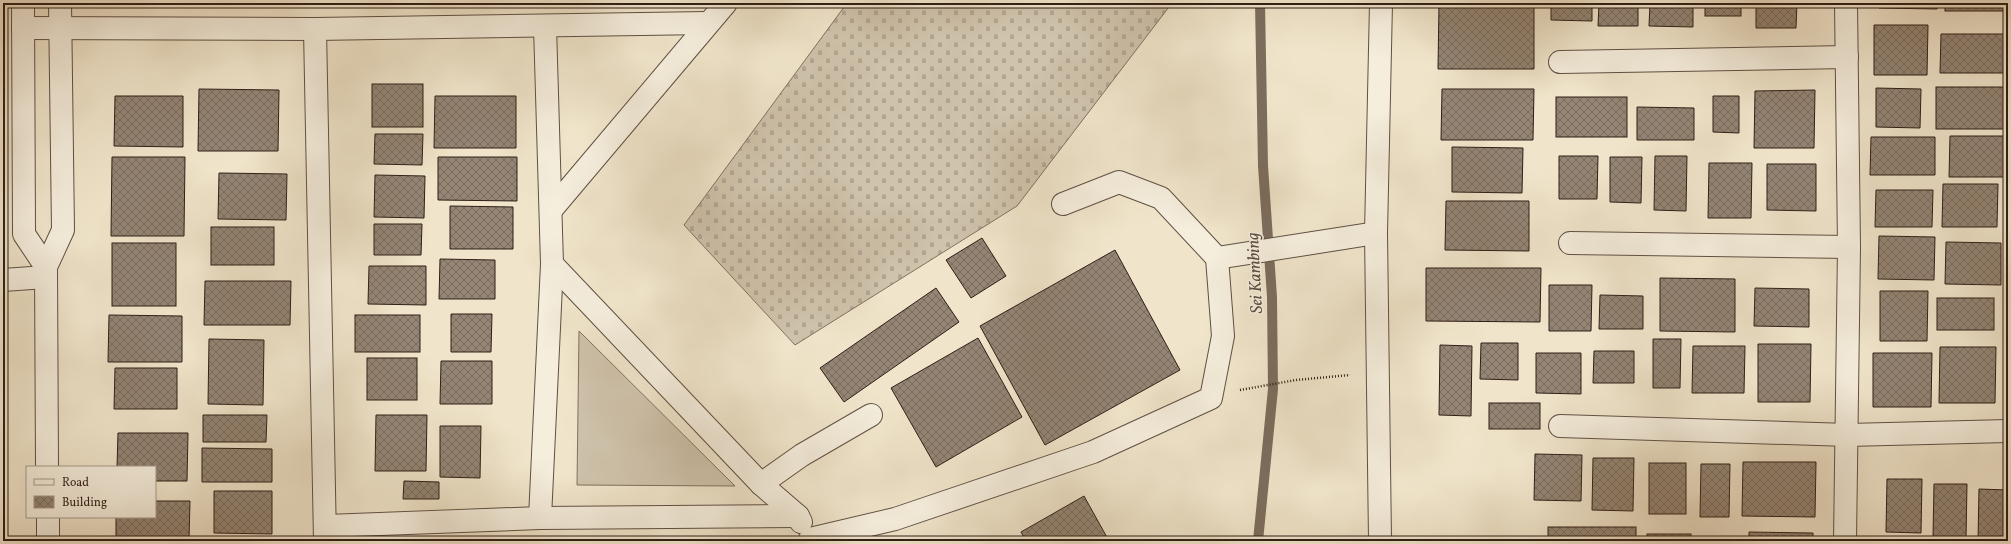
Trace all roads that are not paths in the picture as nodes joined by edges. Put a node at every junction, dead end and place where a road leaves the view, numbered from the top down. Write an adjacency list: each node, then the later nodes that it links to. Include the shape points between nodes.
1 (23, 3): 8 (street)
2 (60, 3): 9 (street)
3 (726, 3): 6 (street)
4 (1381, 3): 15 (street)
5 (1846, 3): 11 (street)
6 (707, 23): 7 (street); 14 (street)
7 (545, 26): 10 (street); 14 (street)
8 (23, 28): 9 (street); 20 (street, via 24,234)
9 (60, 28): 10 (street); 20 (street, via 63,230)
10 (315, 29): 31 (street)
11 (1846, 57): 12 (street); 17 (street)
12 (1560, 62)
13 (1063, 204): 18 (street, via 1119,182 1160,198)
14 (552, 209): 19 (street)
15 (1376, 232): 18 (street); 34 (street)
16 (1570, 243): 17 (street)
17 (1849, 247): 25 (street)
18 (1227, 256): 32 (street, via 1223,336 1211,398 1093,452 895,519)
19 (552, 264): 27 (street); 30 (street)
20 (46, 272): 21 (street); 26 (street)
21 (3, 280)
22 (871, 415): 27 (street, via 802,455)
23 (1560, 426): 25 (street)
24 (2008, 431): 25 (street)
25 (1848, 435): 35 (street)
26 (47, 466)
27 (762, 484): 28 (street)
28 (798, 516): 30 (street); 32 (street)
29 (48, 518): 33 (street)
30 (540, 518): 31 (street)
31 (326, 534)
32 (810, 540)
33 (48, 541)
34 (1380, 541)
35 (1845, 541)

